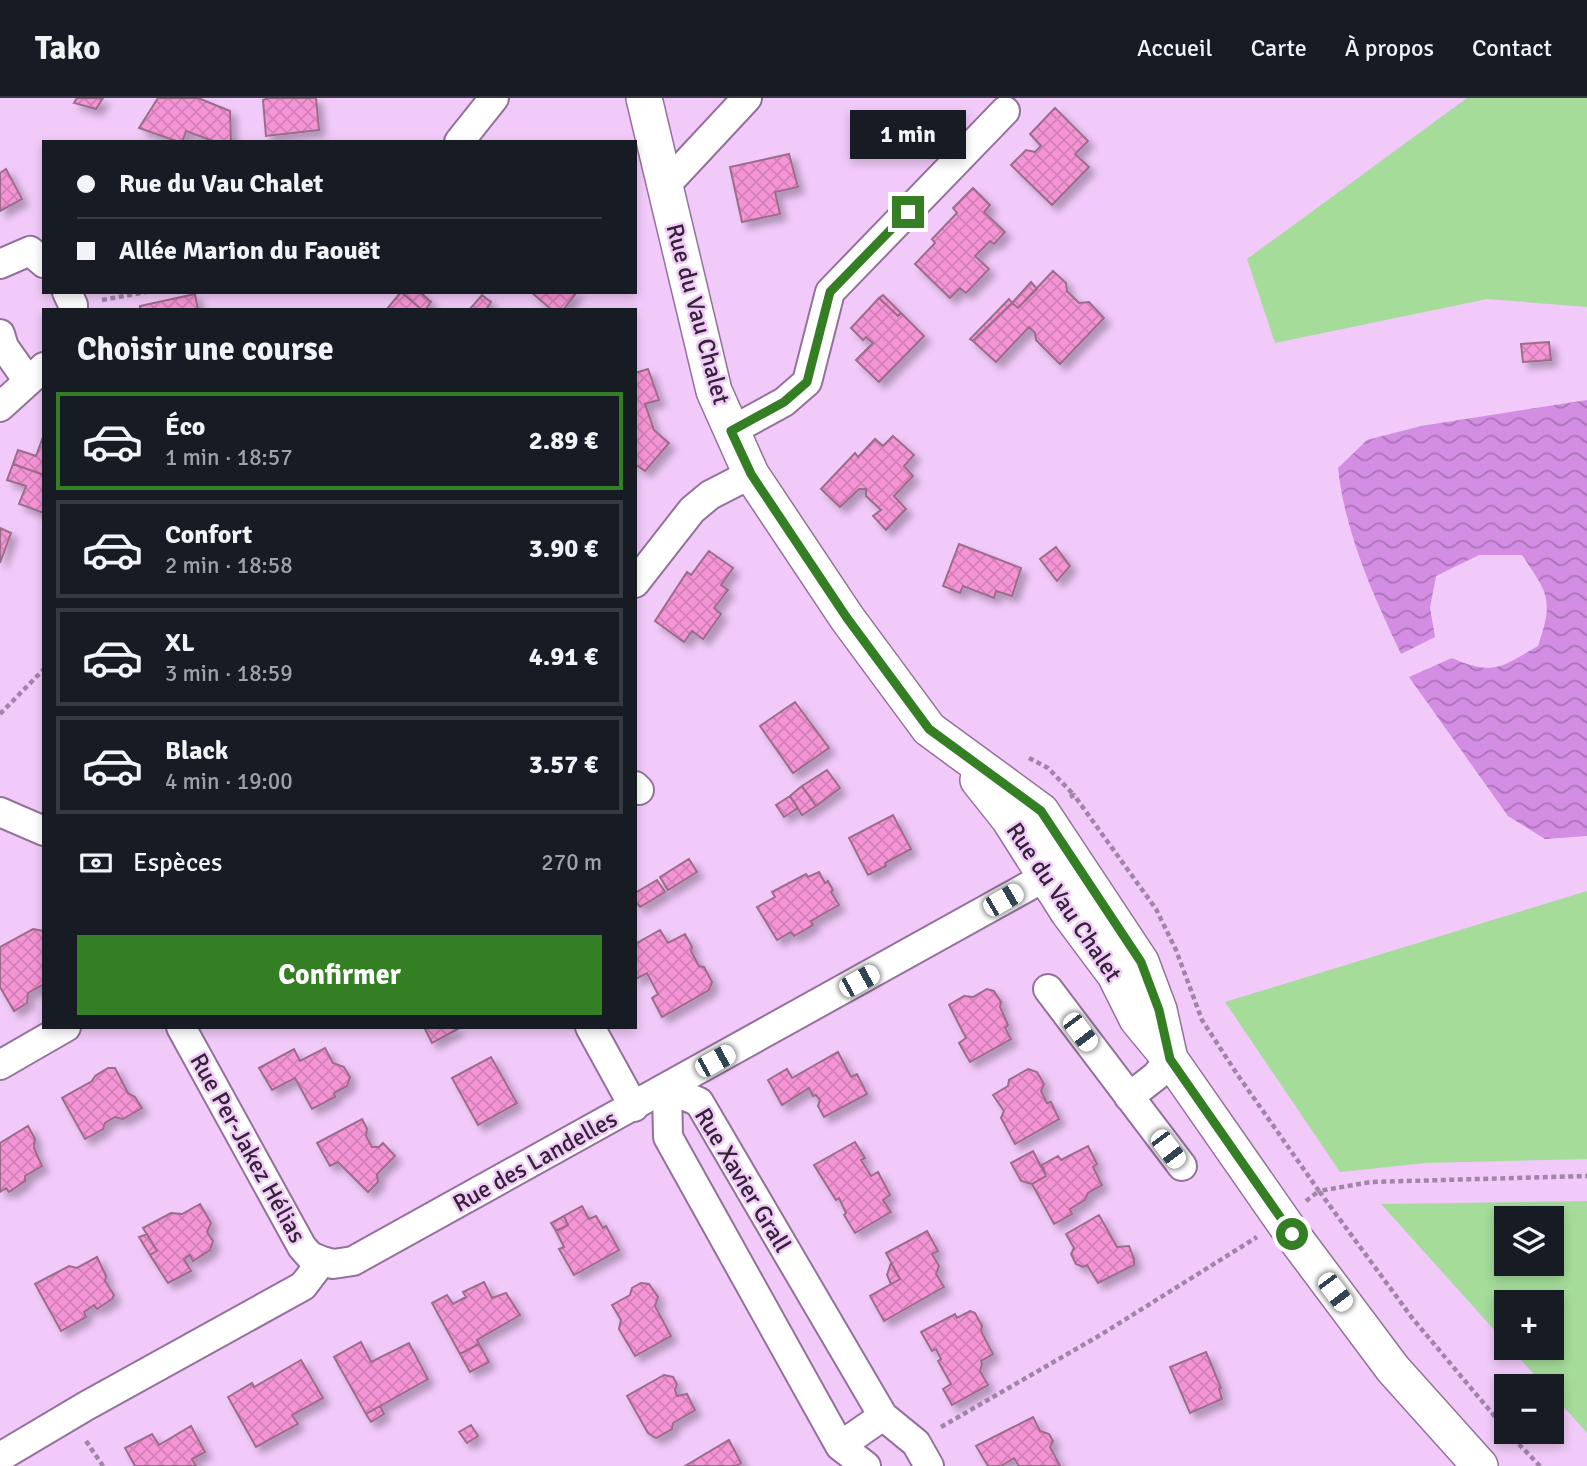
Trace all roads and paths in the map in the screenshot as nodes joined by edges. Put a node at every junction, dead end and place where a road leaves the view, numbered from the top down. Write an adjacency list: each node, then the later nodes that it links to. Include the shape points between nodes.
1 (494, 98): 5 (street)
2 (644, 98): 6 (street, Rue du Vau Chalet)
3 (747, 98): 6 (street)
4 (1005, 111): 14 (street, via 830,292 807,382 784,402)
5 (461, 140)
6 (665, 186): 14 (street, Rue du Vau Chalet, via 714,391)
7 (42, 261): 8 (street, via 30,251)
8 (0, 264)
9 (131, 294): 10 (path)
10 (71, 302)
11 (0, 334): 12 (street, via 4,347)
12 (36, 374): 13 (street)
13 (0, 407)
14 (731, 431): 15 (street, Rue du Vau Chalet)
15 (751, 474): 16 (street, via 692,510); 21 (street, Rue du Vau Chalet, via 847,618 929,729 1041,811)
16 (637, 580)
17 (42, 671): 18 (path)
18 (0, 714)
19 (0, 811): 20 (street)
20 (42, 830)
21 (1060, 869): 26 (street, Rue du Vau Chalet, via 1141,962); 28 (street, Rue des Landelles)
22 (1048, 989): 29 (street)
23 (63, 1029): 27 (street)
24 (182, 1029): 35 (street, Rue Per-Jakez Hélias, via 302,1247)
25 (591, 1029): 30 (street)
26 (1170, 1059): 29 (street); 34 (street, Rue du Vau Chalet)
27 (0, 1065)
28 (667, 1088): 30 (street, Rue des Landelles); 36 (street, Rue Xavier Grall, via 699,1102); 40 (street, Rue Xavier Grall, via 668,1137)
29 (1129, 1097): 31 (street)
30 (634, 1107): 35 (street, Rue des Landelles, via 353,1261)
31 (1182, 1166)
32 (1587, 1176): 33 (path, via 1371,1182)
33 (1319, 1191): 34 (path); 37 (path, via 1413,1319)
34 (1282, 1220): 38 (path, via 1102,1334); 44 (street, Rue du Vau Chalet, via 1393,1369)
35 (322, 1261): 41 (street, via 303,1286)
36 (883, 1416): 40 (street); 43 (street, Rue Xavier Grall, via 916,1443)
37 (1494, 1416)
38 (948, 1423)
39 (1519, 1444): 45 (path)
40 (840, 1446): 42 (street, Rue Xavier Grall)
41 (0, 1457)
42 (866, 1466)
43 (929, 1466)
44 (1480, 1466)
45 (1540, 1466)

